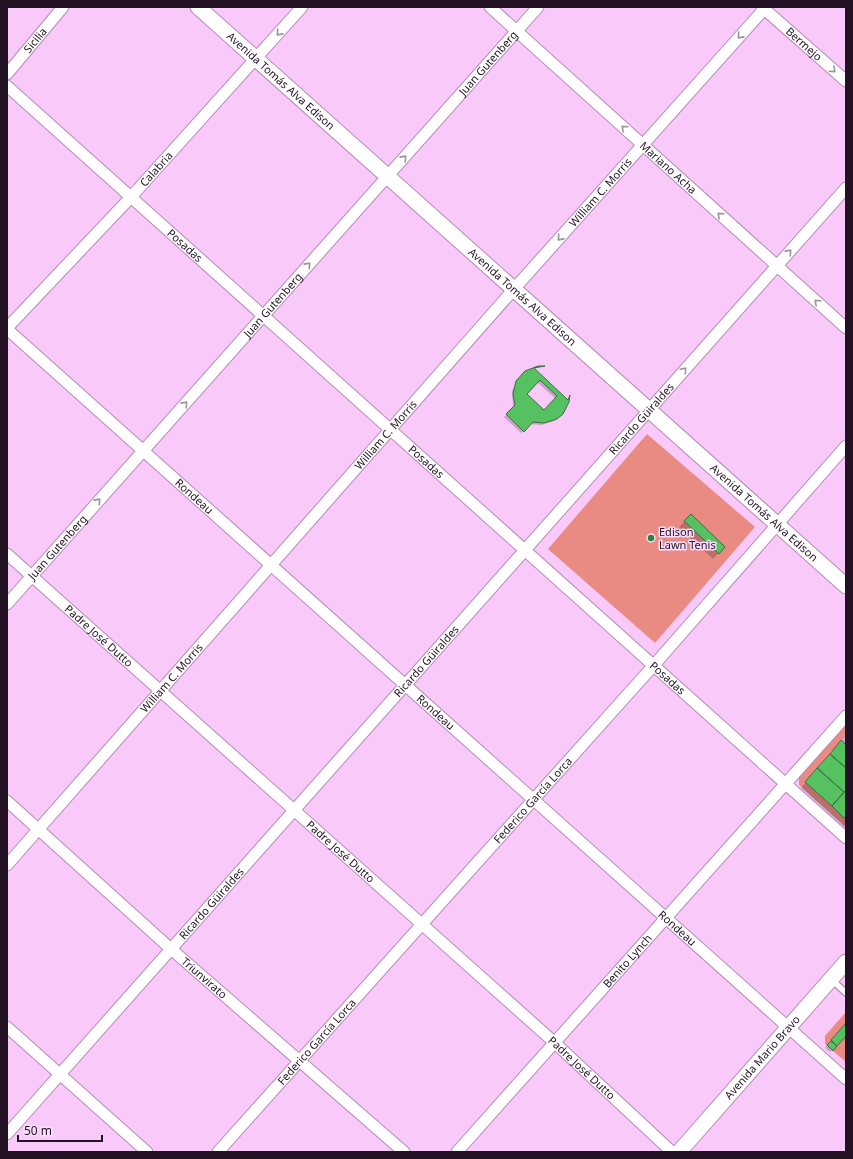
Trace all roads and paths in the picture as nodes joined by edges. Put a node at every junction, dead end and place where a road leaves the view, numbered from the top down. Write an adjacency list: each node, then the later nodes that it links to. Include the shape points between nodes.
1 (63, 7): 9 (street, Sicilia)
2 (198, 7): 8 (main road, Avenida Tomás Alva Edison)
3 (302, 7): 8 (street, Calabria, one-way to 8)
4 (490, 7): 7 (street, Mariano Acha)
5 (538, 7): 7 (street, Juan Gutenberg)
6 (764, 8): 10 (street, Bermejo, one-way to 10); 12 (street, William C. Morris, one-way to 12)
7 (517, 31): 12 (street, Mariano Acha, one-way to 7); 13 (street, Juan Gutenberg, one-way to 7)
8 (256, 58): 13 (main road, Avenida Tomás Alva Edison); 15 (street, Calabria)
9 (7, 74)
10 (846, 81)
11 (7, 86): 15 (street, Posadas)
12 (643, 145): 16 (street, Mariano Acha, one-way to 12); 17 (street, William C. Morris, one-way to 17)
13 (388, 176): 17 (main road, Avenida Tomás Alva Edison); 18 (street, Juan Gutenberg, one-way to 13)
14 (846, 188): 16 (street, Ricardo Güiraldes, one-way to 14)
15 (131, 197): 18 (street, Posadas); 20 (street, Calabria)
16 (776, 266): 19 (street, Mariano Acha, one-way to 16); 21 (street, Ricardo Güiraldes, one-way to 16)
17 (514, 289): 21 (main road, Avenida Tomás Alva Edison); 22 (street, William C. Morris)
18 (264, 315): 22 (street, Posadas); 24 (street, Juan Gutenberg, one-way to 18)
19 (846, 328)
20 (7, 329): 24 (street, Rondeau)
21 (649, 410): 25 (main road, Avenida Tomás Alva Edison); 26 (street, Ricardo Güiraldes)
22 (391, 429): 26 (street, Posadas); 28 (street, William C. Morris)
23 (846, 446): 25 (street, Federico García Lorca)
24 (143, 451): 28 (street, Rondeau); 29 (street, Juan Gutenberg, one-way to 24)
25 (778, 525): 30 (main road, Avenida Tomás Alva Edison); 32 (street, Federico García Lorca)
26 (526, 550): 32 (street, Posadas); 33 (street, Ricardo Güiraldes)
27 (7, 554): 29 (street, Padre José Dutto)
28 (271, 565): 33 (street, Rondeau); 34 (street, William C. Morris)
29 (32, 576): 31 (street, Juan Gutenberg); 34 (street, Padre José Dutto)
30 (846, 586)
31 (7, 604)
32 (654, 665): 36 (street, Posadas); 37 (street, Federico García Lorca)
33 (405, 685): 37 (street, Rondeau); 39 (street, Ricardo Güiraldes)
34 (160, 691): 39 (street, Padre José Dutto); 40 (street, William C. Morris)
35 (846, 716): 36 (street, Benito Lynch)
36 (787, 784): 41 (street, Posadas); 43 (street, Benito Lynch)
37 (534, 800): 43 (street, Rondeau); 44 (street, Federico García Lorca)
38 (7, 801): 40 (street, Triunvirato)
39 (294, 810): 44 (street, Padre José Dutto); 45 (street, Ricardo Güiraldes)
40 (38, 829): 42 (street, William C. Morris); 45 (street, Triunvirato)
41 (846, 838)
42 (7, 865)
43 (666, 918): 50 (street, Rondeau); 51 (street, Benito Lynch)
44 (422, 924): 51 (street, Padre José Dutto); 52 (street, Federico García Lorca)
45 (170, 949): 52 (street, Triunvirato); 53 (street, Ricardo Güiraldes)
46 (846, 962): 47 (main road, Avenida Mario Bravo)
47 (831, 979): 48 (lane); 50 (main road, Avenida Mario Bravo)
48 (846, 992)
49 (7, 1027): 53 (street)
50 (789, 1027): 54 (street, Rondeau); 61 (main road, Avenida Mario Bravo)
51 (555, 1043): 59 (street, Benito Lynch); 60 (street, Padre José Dutto)
52 (300, 1061): 57 (street, Federico García Lorca); 58 (street, Triunvirato)
53 (60, 1074): 55 (street, Ricardo Güiraldes); 56 (street)
54 (846, 1079)
55 (7, 1134)
56 (147, 1152)
57 (218, 1152)
58 (404, 1152)
59 (457, 1152)
60 (672, 1152)
61 (679, 1152)

